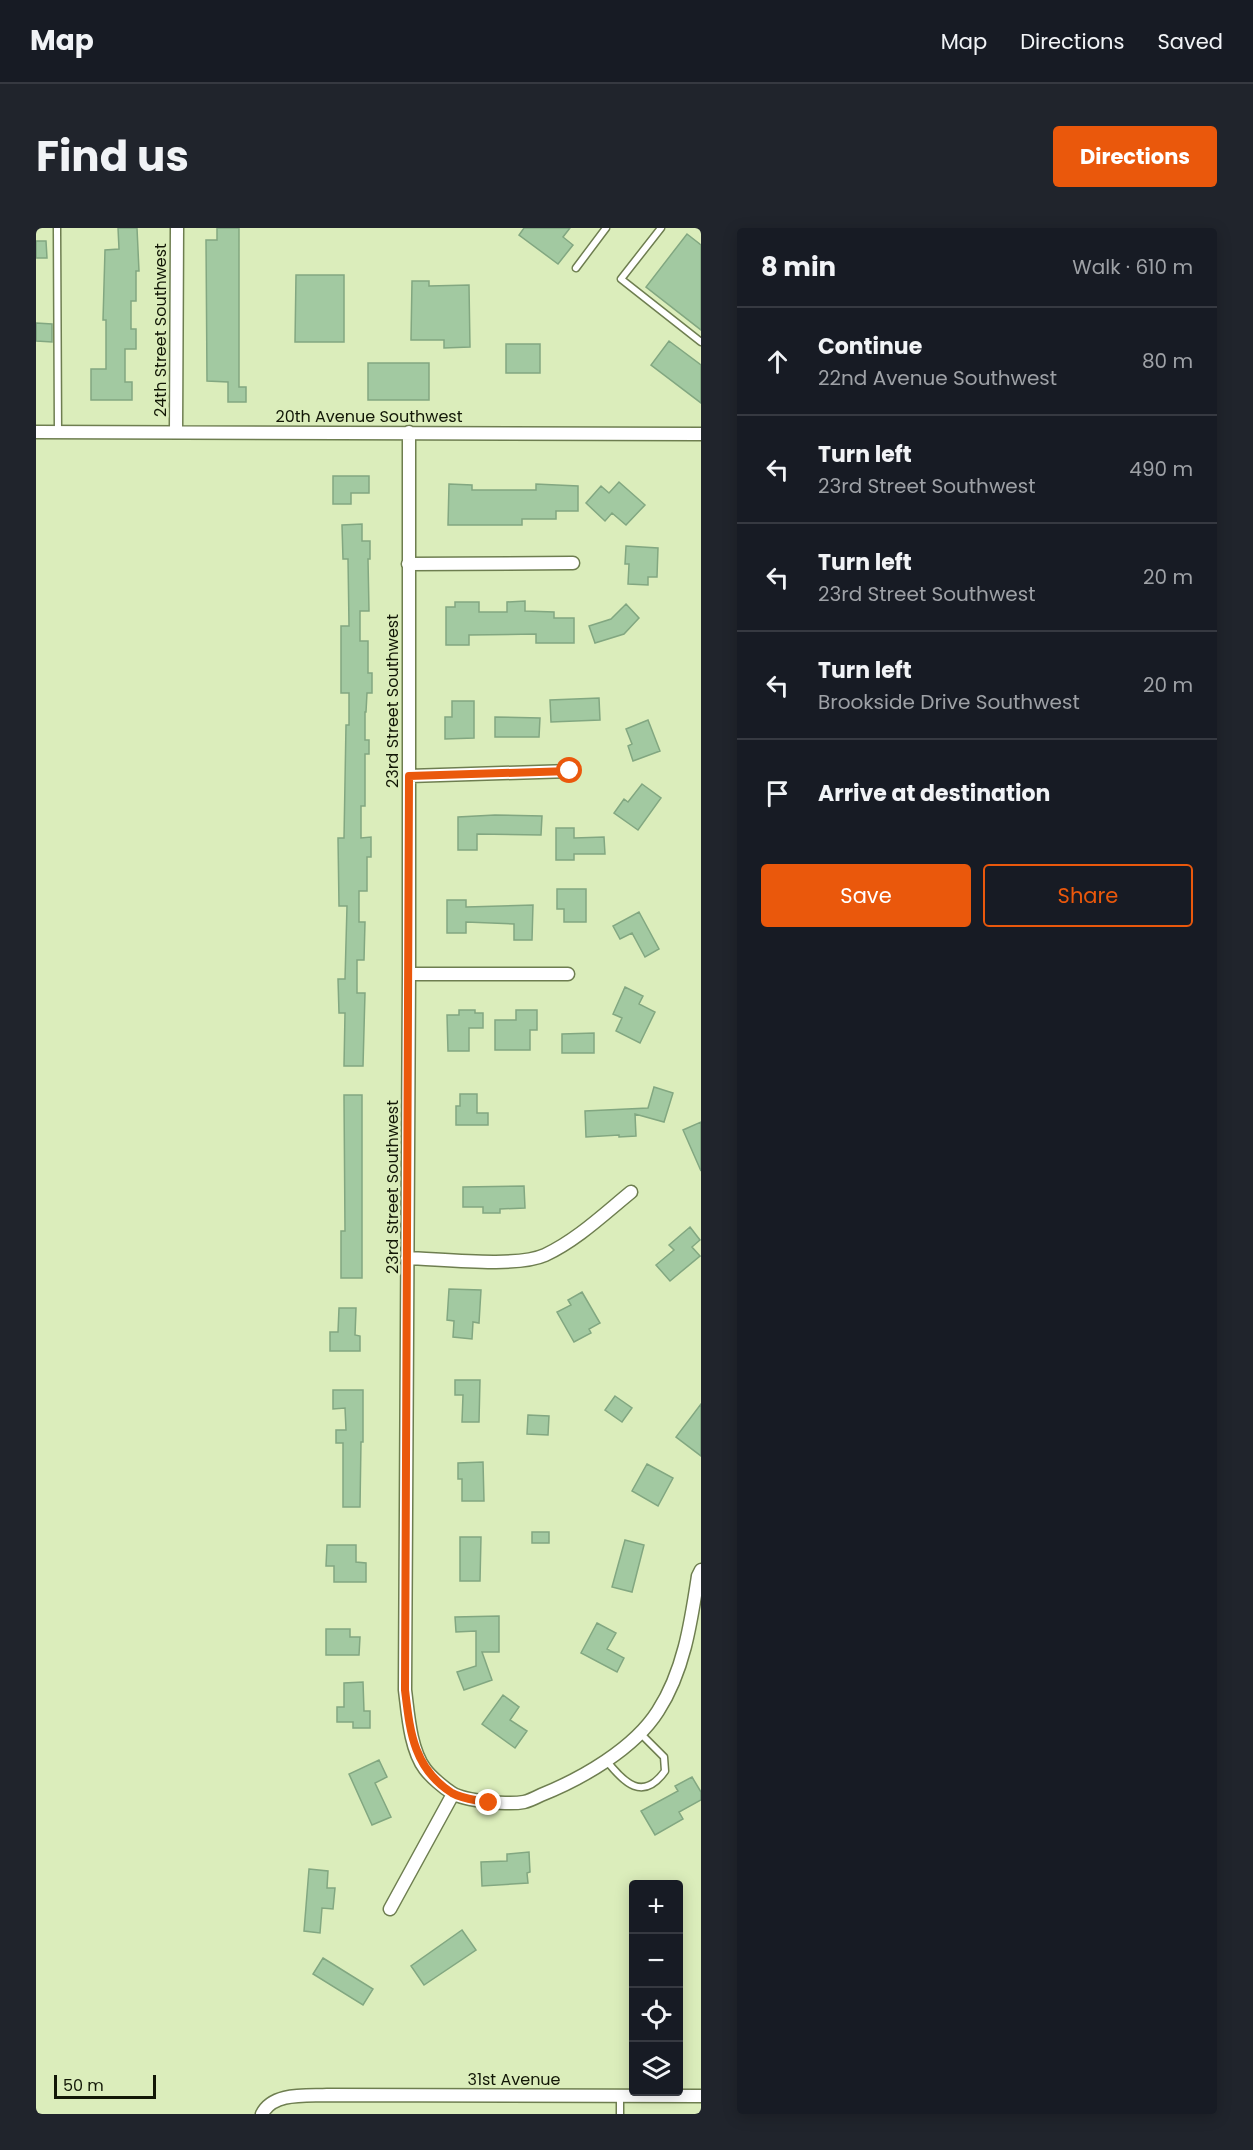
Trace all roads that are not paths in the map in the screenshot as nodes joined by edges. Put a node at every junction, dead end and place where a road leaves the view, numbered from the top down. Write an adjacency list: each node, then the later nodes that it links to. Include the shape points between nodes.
1 (57, 228): 8 (lane)
2 (177, 228): 9 (street, 24th Street Southwest)
3 (606, 228): 5 (lane)
4 (661, 228): 6 (lane, via 621,279)
5 (576, 267)
6 (701, 342)
7 (36, 432): 8 (street, 20th Avenue Southwest)
8 (58, 432): 9 (street, 20th Avenue Southwest)
9 (176, 432): 10 (street, 20th Avenue Southwest)
10 (409, 432): 11 (street, 20th Avenue Southwest); 13 (street, 23rd Street Southwest)
11 (701, 434)
12 (573, 563): 13 (street)
13 (408, 564): 15 (street, 23rd Street Southwest)
14 (570, 771): 15 (street)
15 (409, 776): 16 (street, 23rd Street Southwest)
16 (410, 974): 17 (street); 19 (street, 23rd Street Southwest)
17 (568, 974)
18 (631, 1192): 19 (street, via 577,1236 544,1256 510,1262)
19 (408, 1258): 23 (street, 23rd Street Southwest, via 405,1690 410,1733 424,1768)
20 (701, 1570): 21 (street, via 677,1674 658,1712)
21 (640, 1733): 22 (street); 22 (lane, via 664,1757 665,1771 651,1785 634,1787 618,1776)
22 (606, 1760): 23 (street, via 562,1787 524,1802 489,1803)
23 (453, 1794): 24 (street)
24 (390, 1909)
25 (620, 2096): 26 (street, 31st Avenue); 27 (street, 31st Avenue, via 283,2097 266,2106); 28 (lane)
26 (701, 2096)
27 (262, 2114)
28 (620, 2114)

